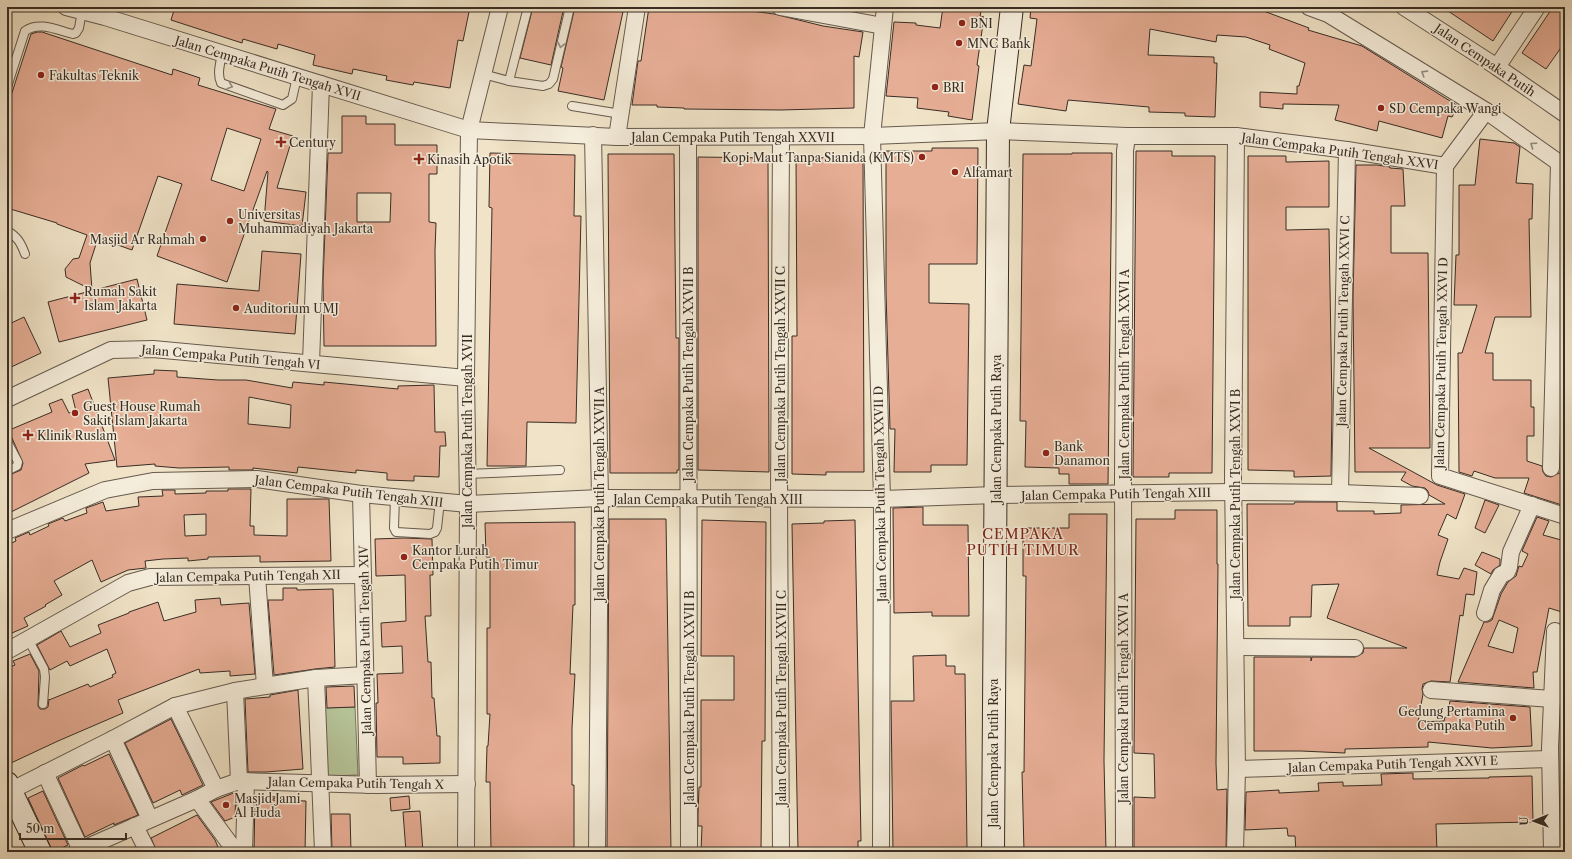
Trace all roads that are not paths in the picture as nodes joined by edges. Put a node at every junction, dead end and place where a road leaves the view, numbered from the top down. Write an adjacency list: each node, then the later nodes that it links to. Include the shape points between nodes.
1 (66, 7): 12 (street, Jalan Cempaka Putih Tengah XVII)
2 (500, 7): 17 (street, Jalan Cempaka Putih Tengah XVII)
3 (528, 7): 19 (lane)
4 (570, 7): 19 (lane, one-way to 19, via 553,79 549,84 543,86)
5 (638, 7): 24 (street)
6 (780, 7): 14 (street)
7 (885, 7): 14 (street, Jalan Cempaka Putih Tengah XXVII D)
8 (1012, 7): 27 (street, Jalan Cempaka Putih Raya)
9 (1309, 7): 23 (street, one-way to 9, via 1328,14)
10 (1404, 7): 16 (street, Jalan Cempaka Putih)
11 (1537, 7): 16 (street)
12 (82, 11): 13 (street, Jalan Cempaka Putih Tengah XVII); 21 (lane, via 76,33 38,25 25,31)
13 (106, 12): 15 (street, Jalan Cempaka Putih Tengah XVII)
14 (883, 26): 29 (street, Jalan Cempaka Putih Tengah XXVII D)
15 (222, 54): 18 (street, Jalan Cempaka Putih Tengah XVII); 18 (lane, one-way to 18, via 219,71 221,83 283,104 292,99)
16 (1497, 67): 25 (street, Jalan Cempaka Putih)
17 (483, 74): 19 (lane); 26 (street, Jalan Cempaka Putih Tengah XVII)
18 (297, 77): 20 (street, Jalan Cempaka Putih Tengah XVII)
19 (509, 80)
20 (321, 84): 26 (street, Jalan Cempaka Putih Tengah XVII); 40 (street)
21 (7, 87)
22 (572, 106): 24 (lane)
23 (1486, 111): 36 (street, one-way to 23); 37 (street, Jalan Cempaka Putih Tengah XXVI)
24 (621, 114): 32 (street)
25 (1565, 114)
26 (469, 130): 28 (street, Jalan Cempaka Putih Tengah XXVII); 41 (street, Jalan Cempaka Putih Tengah XVII)
27 (998, 131): 29 (street, Jalan Cempaka Putih Tengah XXVII); 30 (street, Jalan Cempaka Putih Tengah XXVI); 52 (street, Jalan Cempaka Putih Raya)
28 (593, 135): 32 (street, Jalan Cempaka Putih Tengah XXVII); 55 (street, Jalan Cempaka Putih Tengah XXVII A)
29 (872, 136): 34 (street, Jalan Cempaka Putih Tengah XXVII); 58 (street, Jalan Cempaka Putih Tengah XXVII D)
30 (1127, 136): 31 (street, Jalan Cempaka Putih Tengah XXVI); 51 (street, Jalan Cempaka Putih Tengah XXVI A)
31 (1236, 136): 35 (street, Jalan Cempaka Putih Tengah XXVI); 48 (street, Jalan Cempaka Putih Tengah XXVI B)
32 (618, 137): 33 (street, Jalan Cempaka Putih Tengah XXVII)
33 (688, 137): 34 (street, Jalan Cempaka Putih Tengah XXVII); 56 (street, Jalan Cempaka Putih Tengah XXVII B)
34 (781, 137): 57 (street, Jalan Cempaka Putih Tengah XXVII C)
35 (1347, 150): 37 (street, Jalan Cempaka Putih Tengah XXVI); 49 (street, Jalan Cempaka Putih Tengah XXVI C)
36 (1562, 165): 44 (street)
37 (1445, 166): 61 (street, Jalan Cempaka Putih Tengah XXVI D, via 1440,476)
38 (7, 231): 39 (lane, via 21,242)
39 (25, 254)
40 (311, 363): 41 (street, Jalan Cempaka Putih Tengah VI); 42 (street, Jalan Cempaka Putih Tengah VI, via 153,349 111,350)
41 (466, 378): 47 (street, Jalan Cempaka Putih Tengah XVII)
42 (7, 399)
43 (7, 441): 46 (lane, via 18,462 17,466)
44 (1551, 468)
45 (560, 470): 47 (lane)
46 (7, 471)
47 (467, 474): 60 (street, Jalan Cempaka Putih Tengah XVII)
48 (1233, 492): 49 (street, Jalan Cempaka Putih Tengah XIII); 51 (street, Jalan Cempaka Putih Tengah XIII); 69 (street, Jalan Cempaka Putih Tengah XXVI B)
49 (1340, 493): 53 (street, Jalan Cempaka Putih Tengah XIII)
50 (361, 494): 54 (street, Jalan Cempaka Putih Tengah XIII); 63 (street, Jalan Cempaka Putih Tengah XIII, via 257,479 153,481 105,490); 64 (street, Jalan Cempaka Putih Tengah XIV)
51 (1123, 494): 52 (street, Jalan Cempaka Putih Tengah XIII); 105 (street, Jalan Cempaka Putih Tengah XXVI A)
52 (996, 495): 58 (street, Jalan Cempaka Putih Tengah XIII); 104 (street, Jalan Cempaka Putih Raya)
53 (1420, 496)
54 (395, 497): 59 (street, Jalan Cempaka Putih Tengah XIII); 59 (lane, via 396,532 435,532)
55 (600, 498): 56 (street, Jalan Cempaka Putih Tengah XIII); 60 (street, Jalan Cempaka Putih Tengah XIII); 100 (street, Jalan Cempaka Putih Tengah XXVII A)
56 (689, 499): 57 (street, Jalan Cempaka Putih Tengah XIII); 101 (street, Jalan Cempaka Putih Tengah XXVII B)
57 (780, 499): 58 (street, Jalan Cempaka Putih Tengah XIII); 102 (street, Jalan Cempaka Putih Tengah XXVII C)
58 (882, 499): 103 (street, Jalan Cempaka Putih Tengah XXVII D)
59 (440, 501): 60 (street, Jalan Cempaka Putih Tengah XIII)
60 (468, 504): 86 (street, Jalan Cempaka Putih Tengah XVII)
61 (1532, 505): 62 (street, Jalan Cempaka Putih Tengah XXVI D); 66 (street, via 1510,552 1507,572 1500,575)
62 (1565, 516)
63 (7, 531)
64 (363, 575): 65 (street, Jalan Cempaka Putih Tengah XII); 72 (street, Jalan Cempaka Putih Tengah XIV)
65 (258, 576): 68 (street, Jalan Cempaka Putih Tengah XII, via 150,577 128,583); 74 (street)
66 (1485, 613)
67 (1555, 631): 77 (street)
68 (28, 639): 71 (street, Jalan Cempaka Putih Tengah XII); 78 (lane, via 44,669)
69 (1236, 647): 70 (street); 82 (street, Jalan Cempaka Putih Tengah XXVI B)
70 (1355, 648)
71 (7, 650)
72 (365, 675): 73 (street); 87 (street, Jalan Cempaka Putih Tengah XIV)
73 (316, 678): 74 (street); 85 (street)
74 (265, 686): 76 (street)
75 (1431, 690): 77 (street)
76 (235, 691): 79 (street); 84 (street)
77 (1552, 699): 81 (street)
78 (43, 704)
79 (175, 706): 80 (street); 89 (street)
80 (113, 739): 83 (street); 91 (street)
81 (1550, 759): 82 (street, Jalan Cempaka Putih Tengah XXVI E); 107 (street)
82 (1237, 769): 106 (street, Jalan Cempaka Putih Tengah XXVI B)
83 (45, 773): 88 (street); 93 (street)
84 (242, 781): 85 (street, Jalan Cempaka Putih Tengah X); 89 (street, Jalan Cempaka Putih Tengah X); 97 (street)
85 (321, 783): 87 (street, Jalan Cempaka Putih Tengah X); 98 (street)
86 (467, 784): 87 (street, Jalan Cempaka Putih Tengah X); 99 (street, Jalan Cempaka Putih Tengah XVII)
87 (368, 785)
88 (9, 787): 94 (street)
89 (216, 789): 90 (street, Jalan Cempaka Putih Tengah X)
90 (197, 799): 91 (street, Jalan Cempaka Putih Tengah X); 96 (street)
91 (150, 819): 92 (street, Jalan Cempaka Putih Tengah X)
92 (135, 826): 93 (street, Jalan Cempaka Putih Tengah X); 95 (street)
93 (78, 851)
94 (40, 852)
95 (148, 852)
96 (236, 852)
97 (244, 852)
98 (323, 852)
99 (466, 852)
100 (597, 852)
101 (689, 852)
102 (781, 852)
103 (881, 852)
104 (993, 852)
105 (1124, 852)
106 (1235, 852)
107 (1552, 852)

